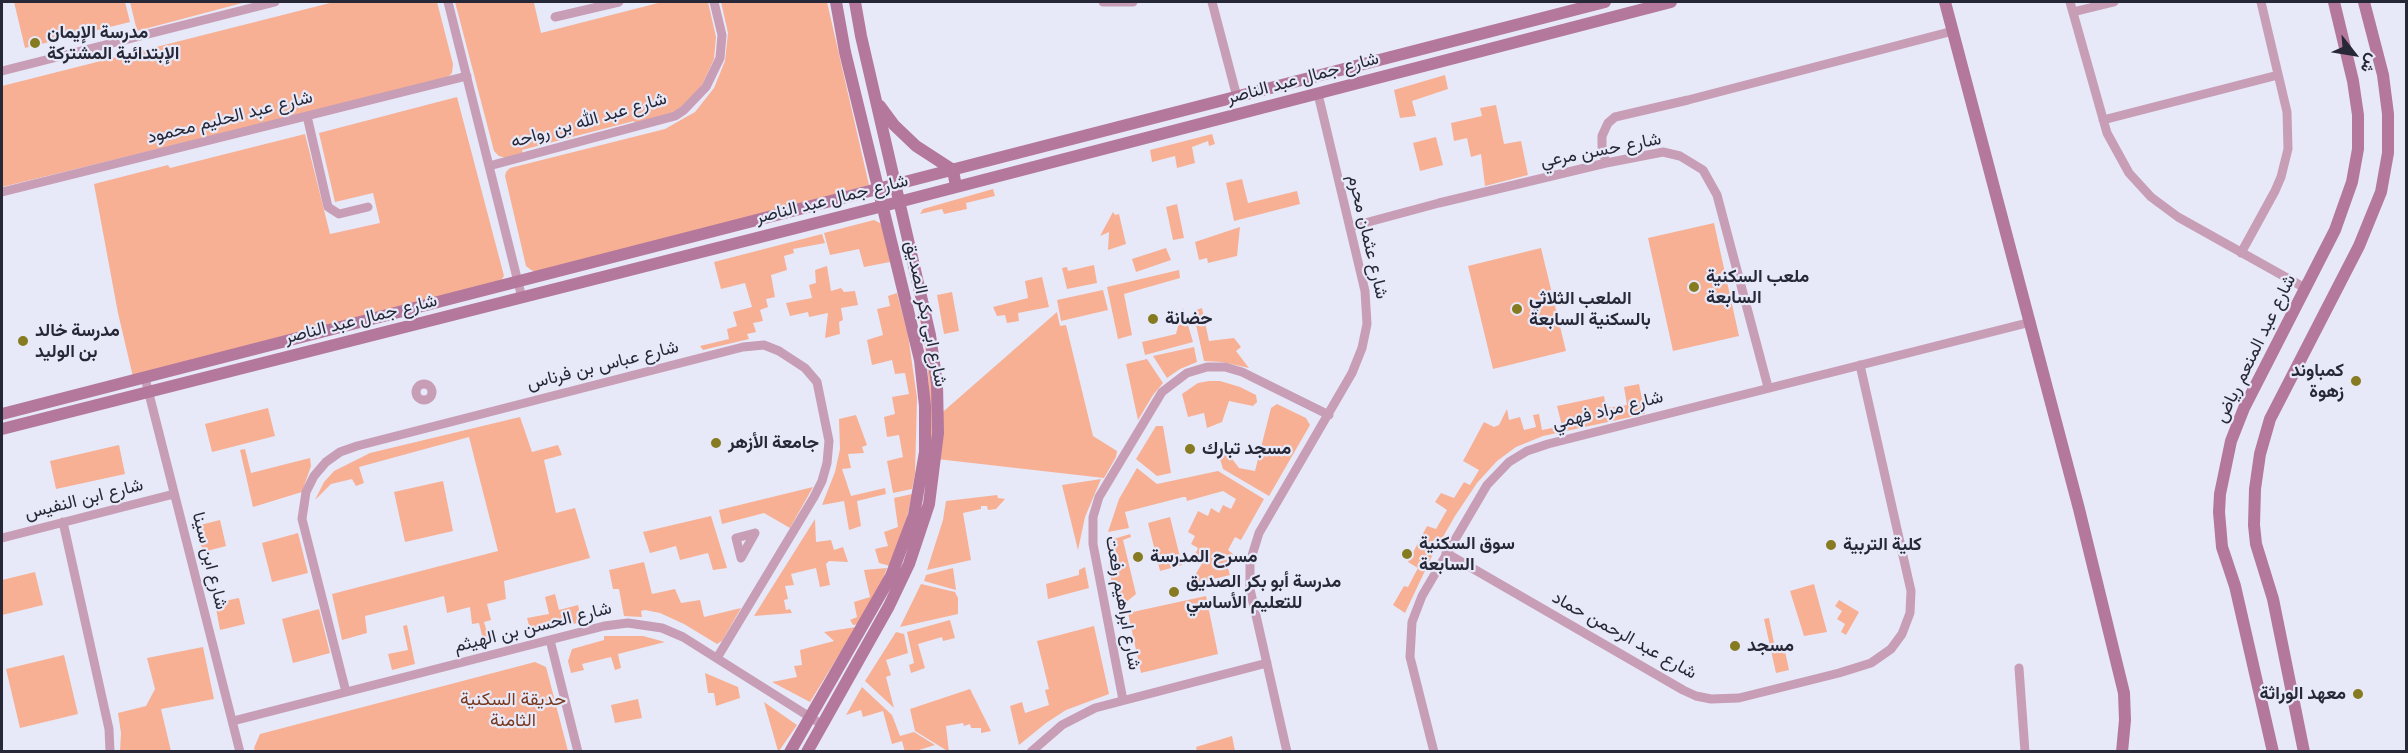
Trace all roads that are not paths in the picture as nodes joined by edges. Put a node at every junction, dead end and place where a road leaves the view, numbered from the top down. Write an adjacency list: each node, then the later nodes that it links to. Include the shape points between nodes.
1 (272, 2): 23 (street)
2 (448, 2): 25 (street)
3 (619, 2): 19 (street)
4 (714, 2): 32 (street, شارع عبد الله بن رواحه, via 722,35 720,58 706,87 684,110 675,116)
5 (836, 2): 36 (main road, شارع ابى بكر الصديق)
6 (855, 2): 28 (main road, شارع ابى بكر الصديق)
7 (1103, 2): 8 (street)
8 (1133, 2)
9 (1212, 2): 27 (street)
10 (1605, 2): 21 (main road, شارع جمال عبد الناصر)
11 (1671, 2): 22 (main road, شارع جمال عبد الناصر)
12 (1945, 2): 20 (main road)
13 (2070, 2): 18 (street)
14 (2114, 2): 18 (street)
15 (2261, 2): 24 (street)
16 (2334, 2): 46 (main road, شارع عبد المنعم رياض, via 2356,98 2358,149 2342,215)
17 (2364, 2): 80 (main road, via 2383,75 2388,114 2388,153 2381,192 2364,237 2270,419 2255,489 2256,544 2272,599)
18 (2073, 12): 30 (street)
19 (555, 17)
20 (1953, 31): 31 (street, via 1615,117 1602,136); 48 (main road)
21 (1470, 37): 22 (main road); 27 (main road, شارع جمال عبد الناصر)
22 (1473, 54): 26 (main road, شارع جمال عبد الناصر)
23 (2, 71)
24 (2278, 75): 30 (street); 44 (street, via 2288,124 2285,164)
25 (467, 76): 29 (street, شارع عبد الحليم محمود); 32 (street)
26 (1318, 94): 35 (main road, شارع جمال عبد الناصر); 41 (street, شارع عثمان محرم)
27 (1237, 97): 33 (main road, شارع جمال عبد الناصر)
28 (877, 102): 33 (main road, via 904,136); 34 (main road, شارع ابى بكر الصديق)
29 (307, 116): 37 (street, شارع عبد الحليم محمود); 40 (street, via 328,207 342,214)
30 (2103, 120): 44 (street, via 2120,159 2151,197)
31 (1606, 163): 41 (street, شارع حسن مرعي); 51 (street, شارع حسن مرعي, via 1671,153 1696,164 1709,178 1717,195)
32 (489, 166): 45 (street)
33 (952, 170): 34 (main road, شارع جمال عبد الناصر); 35 (main road)
34 (895, 185): 36 (main road, شارع جمال عبد الناصر); 38 (main road, شارع ابى بكر الصديق)
35 (956, 187): 38 (main road, شارع جمال عبد الناصر)
36 (878, 189): 39 (main road, شارع ابى بكر الصديق); 45 (main road, شارع جمال عبد الناصر)
37 (2, 192)
38 (899, 202): 39 (main road, شارع جمال عبد الناصر); 42 (main road, شارع ابى بكر الصديق)
39 (883, 206): 43 (main road, شارع ابى بكر الصديق); 47 (main road, شارع جمال عبد الناصر)
40 (368, 207)
41 (1350, 227): 54 (street, شارع عثمان محرم, via 1365,291 1367,324 1358,361)
42 (909, 245): 43 (main road); 68 (main road, شارع ابى بكر الصديق, via 937,384 938,433 931,493 900,585)
43 (893, 250): 66 (main road, شارع ابى بكر الصديق, via 923,383 926,429 921,484 908,536 891,576)
44 (2241, 253): 46 (street)
45 (518, 282): 47 (street); 50 (main road, شارع جمال عبد الناصر)
46 (2305, 288): 79 (main road, شارع عبد المنعم رياض, via 2237,424 2226,459 2220,503 2222,547 2235,586)
47 (522, 298): 52 (main road, شارع جمال عبد الناصر)
48 (2031, 322): 49 (street, شارع مراد فهمي); 78 (main road, via 2124,693)
49 (1860, 365): 51 (street, شارع مراد فهمي); 59 (street, شارع عبد الرحمن حماد, via 1911,591 1910,613 1902,634 1891,649 1871,663 1739,698 1696,696)
50 (145, 378): 52 (street, شارع ابن سينا); 53 (main road, شارع جمال عبد الناصر)
51 (1768, 387): 59 (street, شارع مراد فهمي, via 1527,451 1493,476)
52 (148, 392): 55 (main road, شارع جمال عبد الناصر); 56 (street, شارع ابن سينا)
53 (2, 414)
54 (1329, 415): 62 (street, شارع عثمان محرم, via 1259,533 1252,552 1250,590); 65 (street, شارع ابراهيم رفعت, via 1225,367 1187,373 1162,392 1099,497 1093,517 1093,544)
55 (2, 429)
56 (174, 494): 57 (street, شارع ابن النفيس); 67 (street, شارع ابن سينا)
57 (63, 522): 58 (street, شارع ابن النفيس); 69 (street)
58 (2, 538)
59 (1446, 554): 76 (street, شارع مراد فهمي, via 1418,604 1409,640)
60 (550, 640): 61 (street, شارع الحسن بن الهيثم, via 604,626 640,624 673,632); 64 (street, شارع الحسن بن الهيثم); 71 (street)
61 (717, 658): 64 (street, شارع عباس بن فرناس, via 814,497 827,463 829,441 817,382 806,368 764,345 743,347 365,444 340,452 326,462 306,492 302,519); 66 (street, شارع الحسن بن الهيثم)
62 (1268, 663): 65 (street); 75 (street, شارع عثمان محرم)
63 (2019, 668): 77 (street)
64 (346, 692): 67 (street, شارع الحسن بن الهيثم)
65 (1124, 700): 74 (street, via 1072,718)
66 (810, 717): 68 (street, شارع الحسن بن الهيثم); 72 (main road, شارع ابى بكر الصديق)
67 (232, 721): 70 (street, شارع ابن سينا)
68 (821, 724): 73 (main road, شارع ابى بكر الصديق)
69 (111, 752)
70 (240, 752)
71 (578, 752)
72 (790, 752)
73 (807, 752)
74 (1031, 752)
75 (1287, 752)
76 (1434, 752)
77 (2025, 752)
78 (2122, 752)
79 (2273, 752)
80 (2304, 752)

